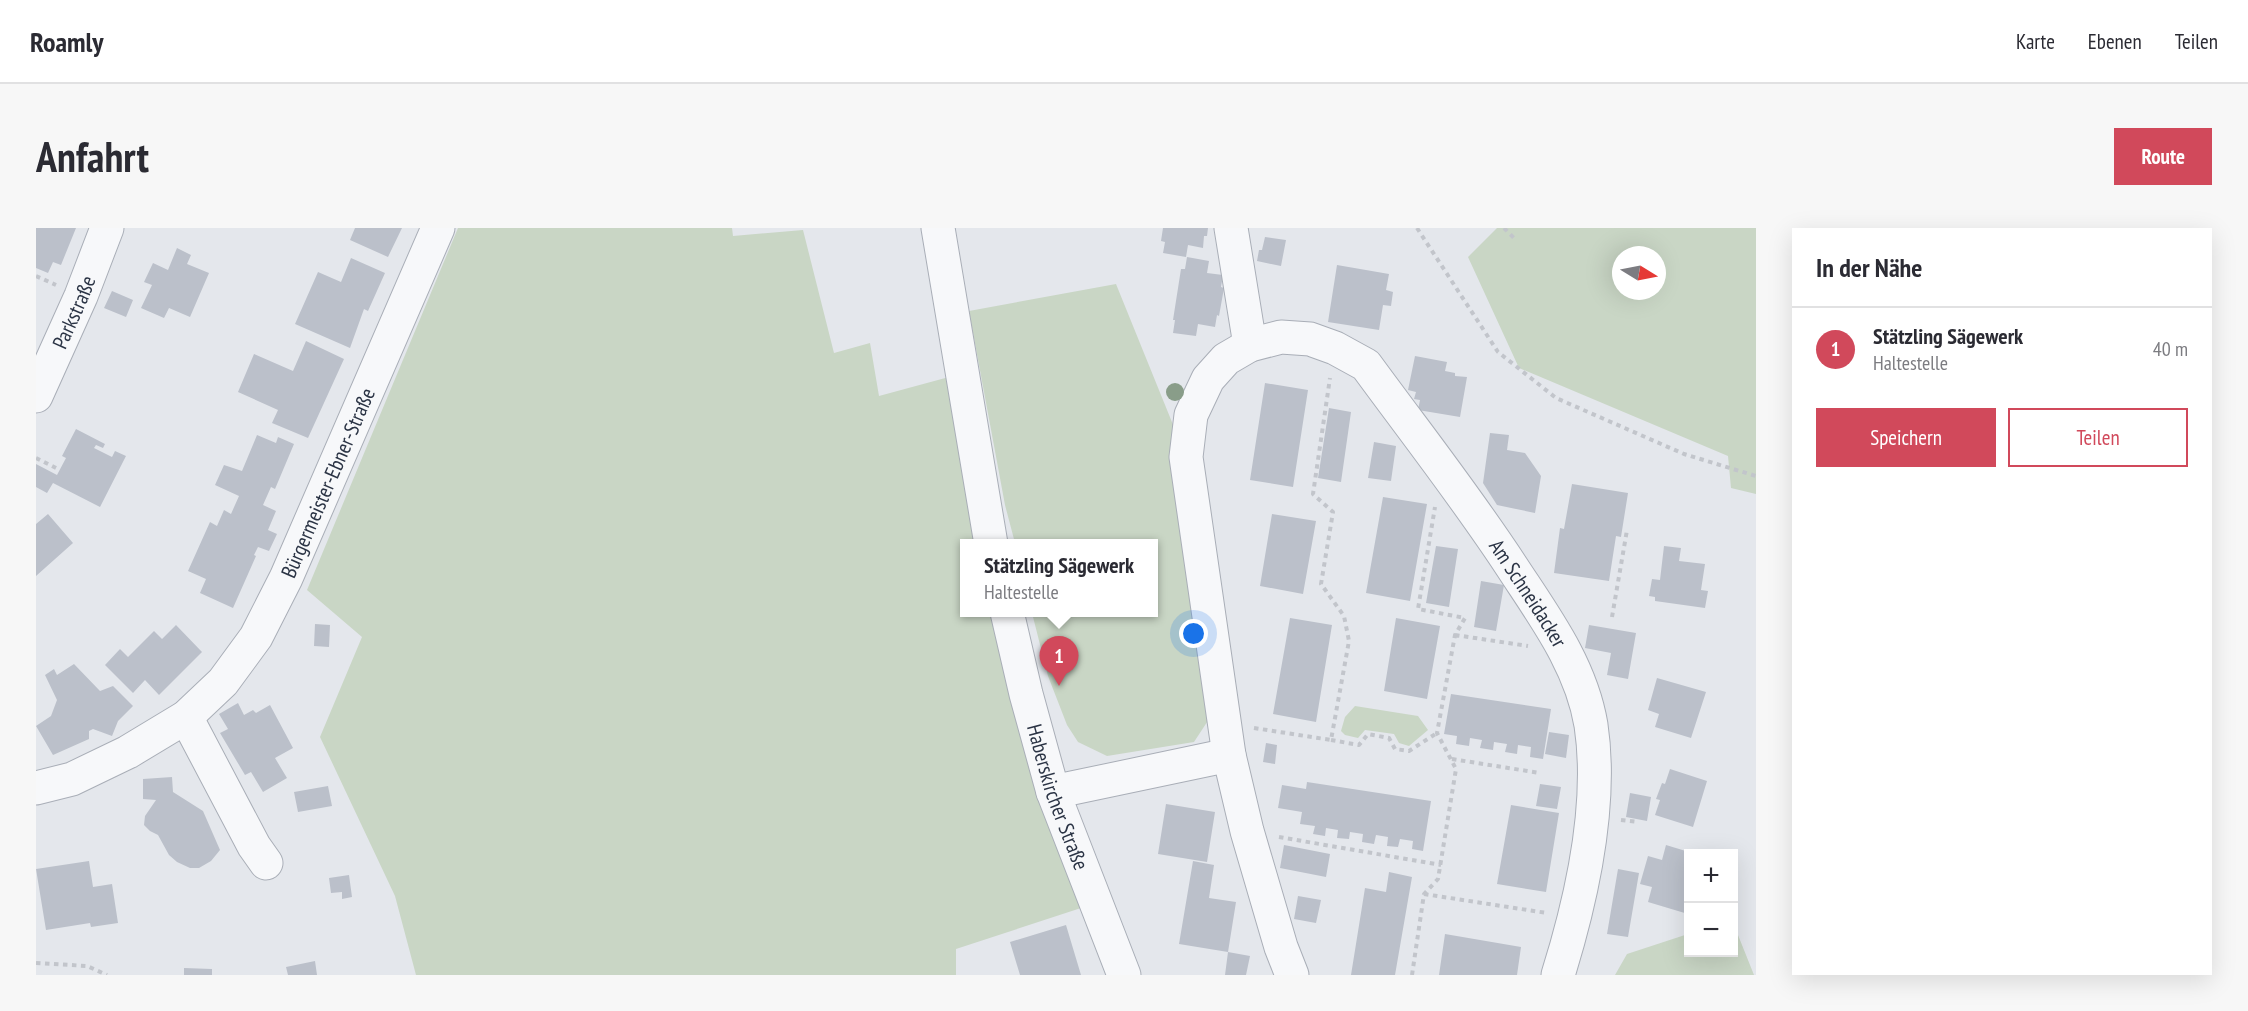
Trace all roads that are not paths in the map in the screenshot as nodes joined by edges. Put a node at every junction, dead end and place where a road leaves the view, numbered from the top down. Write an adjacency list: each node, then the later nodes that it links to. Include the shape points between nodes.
1 (107, 228): 6 (street, Parkstraße)
2 (438, 228): 9 (street, Bürgermeister-Ebner-Straße, via 286,578 256,637 223,682)
3 (938, 228): 7 (street)
4 (1231, 228): 5 (street)
5 (1250, 345): 10 (street, Am Schneidacker, via 1226,359 1208,379 1191,415 1186,457); 16 (street, Am Schneidacker, via 1281,337 1310,339 1366,365 1496,542 1575,671 1590,722 1592,816 1575,918)
6 (36, 396)
7 (990, 539)
8 (1008, 617): 12 (street, Haberskircher Straße)
9 (186, 717): 11 (street, Bürgermeister-Ebner-Straße, via 128,752 72,779); 13 (street)
10 (1226, 739): 12 (street); 15 (street, Am Schneidacker, via 1247,831)
11 (36, 788)
12 (1053, 792): 14 (street, Haberskircher Straße)
13 (266, 862)
14 (1124, 975)
15 (1292, 975)
16 (1558, 975)

